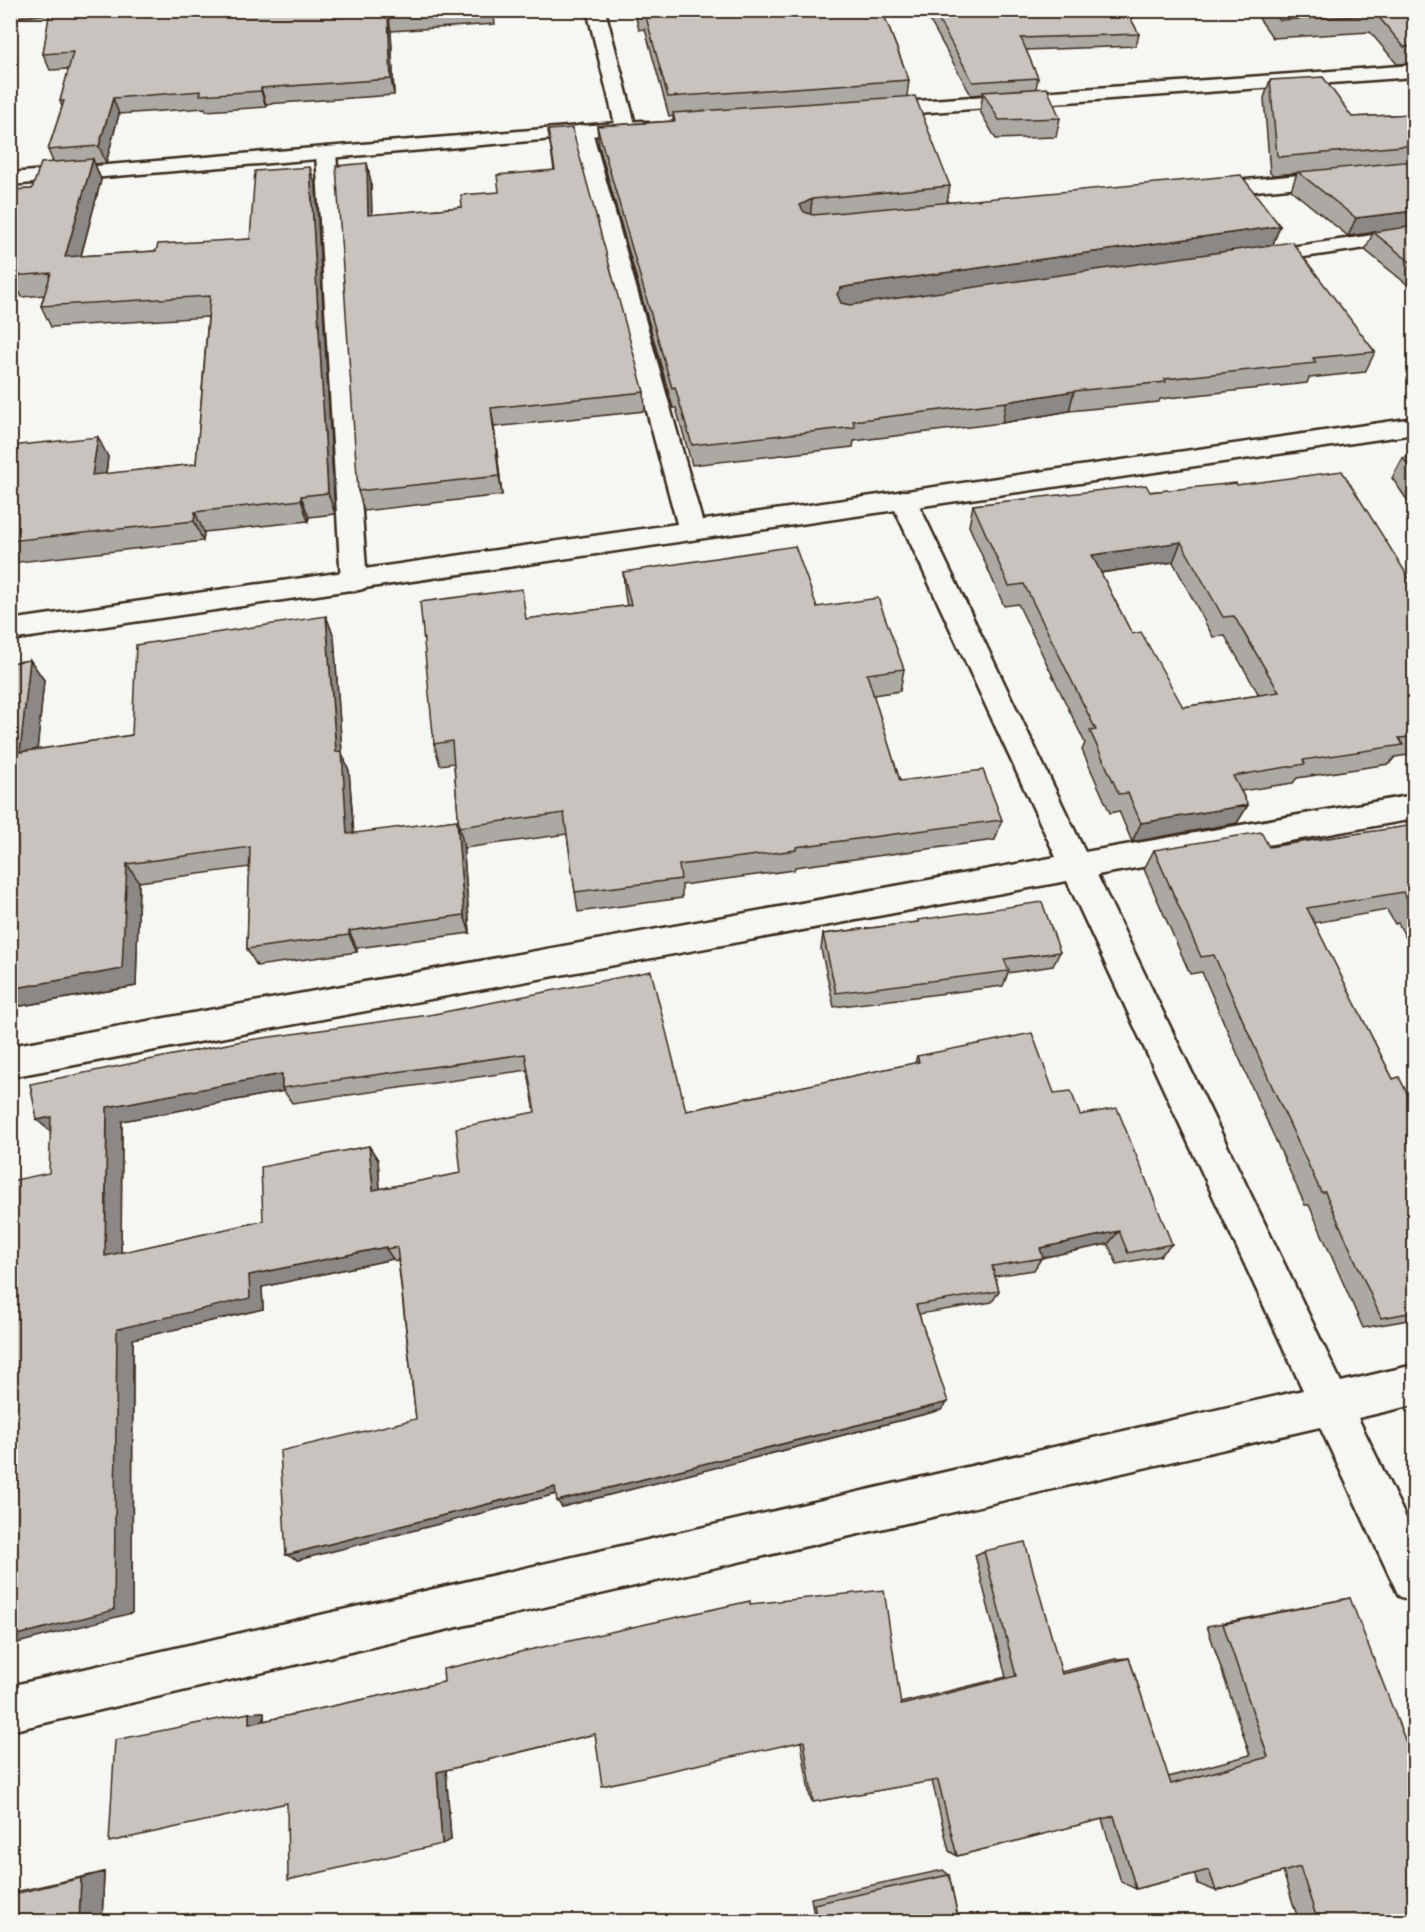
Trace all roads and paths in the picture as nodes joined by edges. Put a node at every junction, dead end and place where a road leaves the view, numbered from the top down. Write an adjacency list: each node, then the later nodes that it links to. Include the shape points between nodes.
1 (596, 10): 5 (street)
2 (1414, 71): 3 (street)
3 (853, 112)
4 (662, 126): 5 (street)
5 (626, 128): 6 (street)
6 (582, 131): 7 (street); 15 (street)
7 (326, 153): 9 (street); 16 (street)
8 (1414, 170): 10 (street)
9 (10, 179)
10 (1190, 191)
11 (1414, 235): 12 (street)
12 (1238, 260)
13 (1414, 426): 14 (street)
14 (903, 499): 15 (street); 19 (street)
15 (692, 531): 16 (street)
16 (354, 582): 17 (street)
17 (10, 630)
18 (1414, 807): 19 (street)
19 (1077, 866): 20 (street); 22 (street)
20 (10, 1062)
21 (1414, 1385): 22 (street)
22 (1331, 1404): 23 (street); 24 (street)
23 (1414, 1581)
24 (10, 1709)

